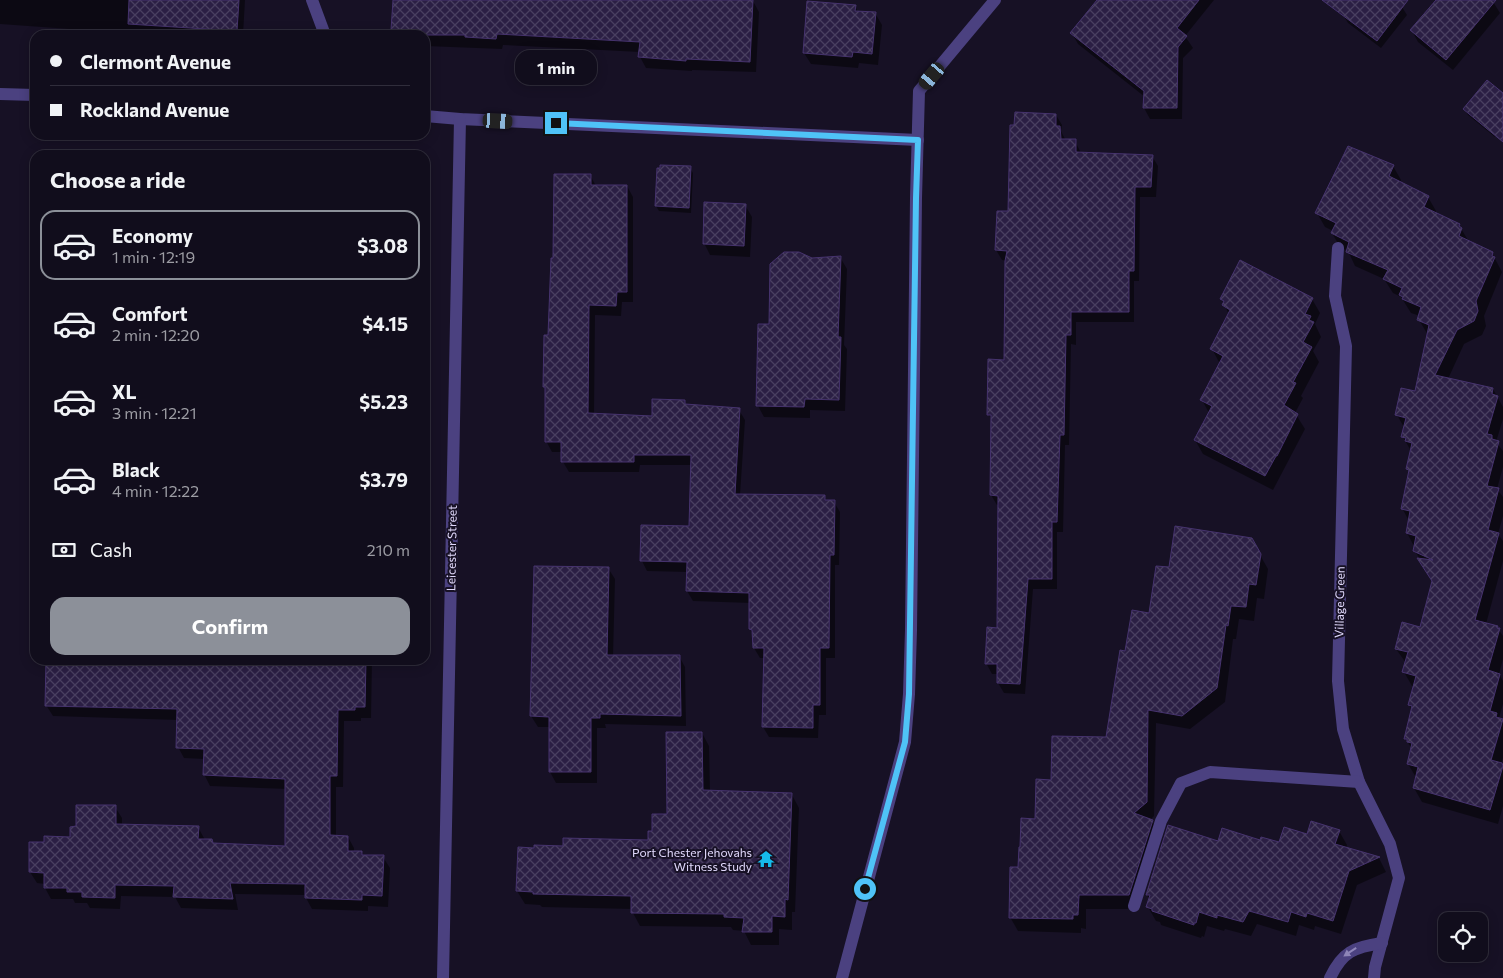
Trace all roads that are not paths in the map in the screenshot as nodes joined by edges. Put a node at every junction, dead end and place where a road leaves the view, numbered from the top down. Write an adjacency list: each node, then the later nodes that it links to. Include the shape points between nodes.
1 (312, 0): 3 (street)
2 (995, 0): 8 (street, via 919,92)
3 (322, 30)
4 (0, 94): 5 (street)
5 (30, 95)
6 (430, 116): 7 (street)
7 (460, 119): 8 (street); 13 (street, Leicester Street)
8 (918, 140): 14 (street, via 911,630 905,742)
9 (1338, 248): 10 (street, Village Green, via 1335,296 1346,346 1338,681 1343,728)
10 (1359, 782): 11 (street, via 1210,772 1181,783 1161,821); 12 (street, Village Green, via 1390,844 1399,878)
11 (1134, 906)
12 (1382, 943): 15 (street, one-way to 15, via 1362,945 1348,952); 16 (street, Village Green)
13 (442, 978)
14 (842, 978)
15 (1330, 978)
16 (1374, 978)

